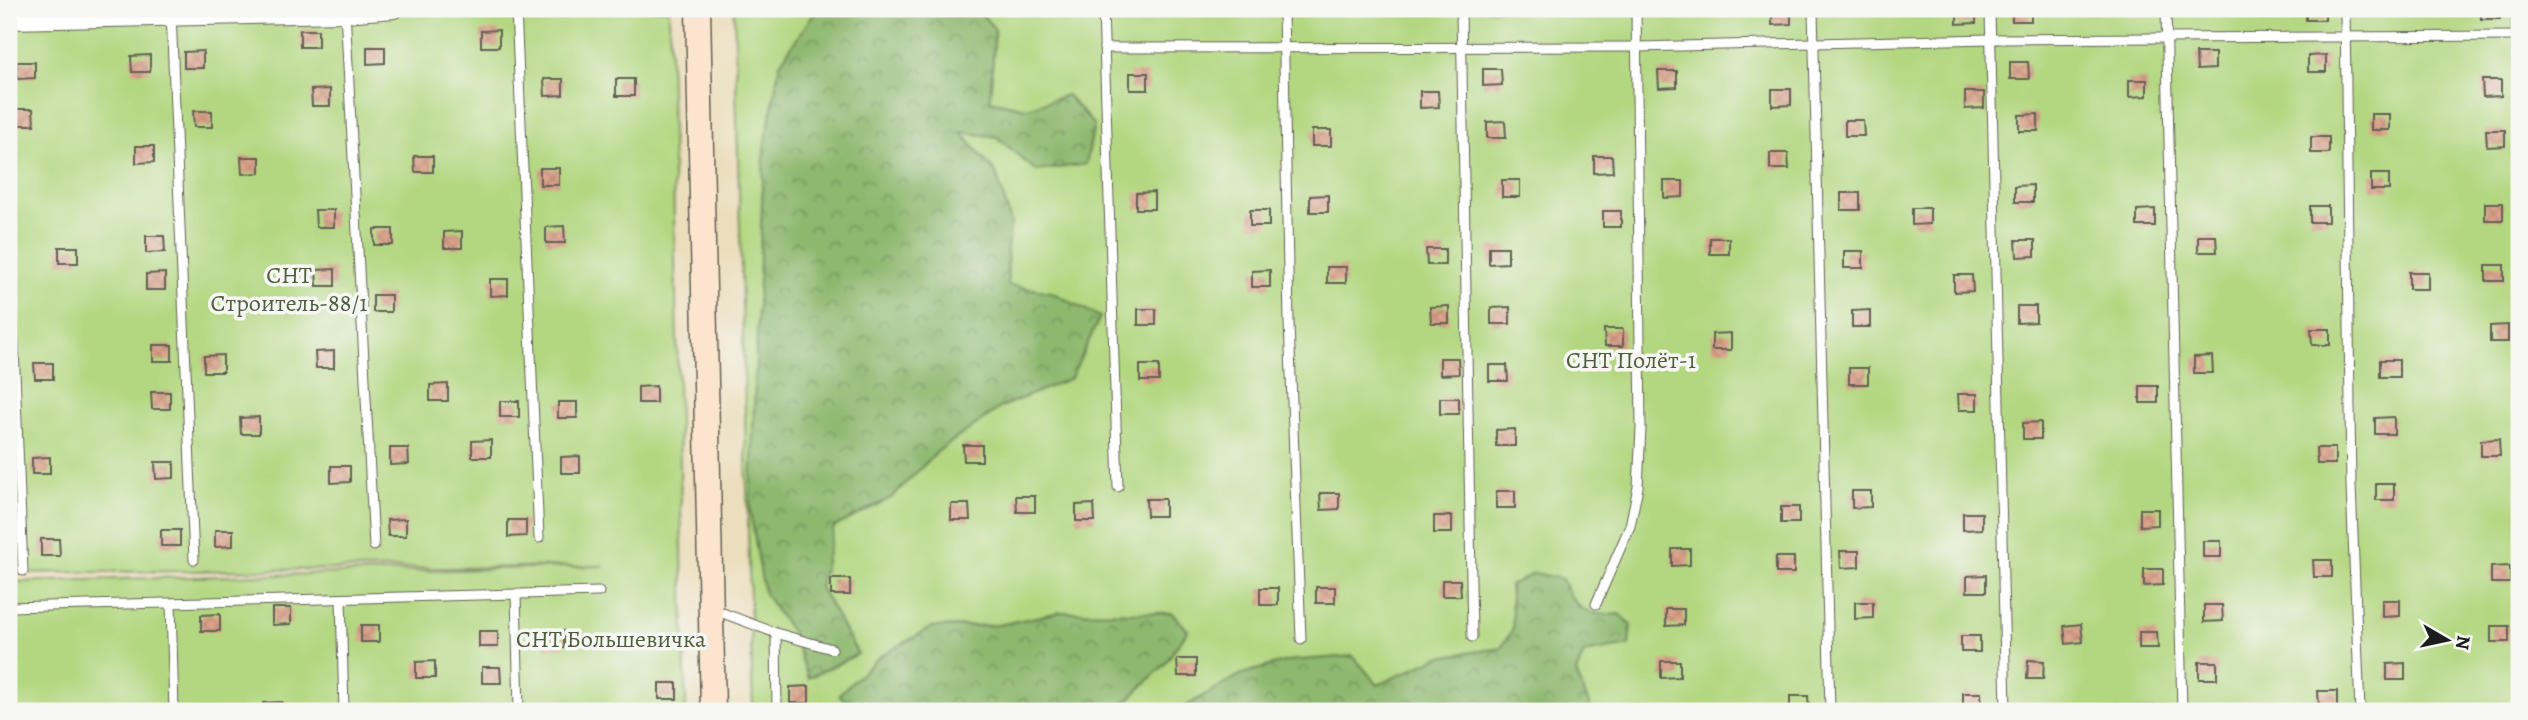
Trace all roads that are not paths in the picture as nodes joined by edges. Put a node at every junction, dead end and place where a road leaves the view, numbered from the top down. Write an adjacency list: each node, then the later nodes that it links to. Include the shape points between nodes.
1 (394, 9): 13 (street)
2 (516, 9): 28 (lane)
3 (698, 9): 38 (street)
4 (1103, 9): 22 (lane)
5 (1283, 9): 24 (lane)
6 (1461, 9): 23 (lane)
7 (1636, 9): 21 (lane)
8 (1813, 9): 20 (lane)
9 (1990, 9): 19 (lane)
10 (2166, 9): 17 (lane)
11 (2345, 9): 18 (lane)
12 (2516, 9): 16 (lane)
13 (345, 11): 14 (street); 29 (lane)
14 (171, 13): 15 (street); 30 (lane)
15 (9, 20)
16 (2518, 36): 18 (lane); 25 (lane)
17 (2167, 38): 18 (lane); 19 (lane); 50 (lane)
18 (2346, 38): 51 (lane, via 2350,471)
19 (1991, 39): 20 (lane); 49 (lane)
20 (1815, 43): 21 (lane); 48 (lane)
21 (1637, 47): 23 (lane); 36 (lane, via 1638,487 1630,526)
22 (1104, 48): 24 (lane); 27 (lane)
23 (1462, 48): 24 (lane); 40 (lane)
24 (1285, 49): 41 (lane)
25 (2519, 175)
26 (9, 222): 31 (lane)
27 (1118, 487)
28 (540, 538)
29 (374, 546)
30 (194, 561)
31 (23, 571)
32 (599, 592): 33 (lane)
33 (516, 594): 34 (lane); 45 (lane)
34 (341, 599): 35 (lane); 44 (lane)
35 (171, 604): 37 (lane); 43 (lane)
36 (1596, 604)
37 (9, 607)
38 (710, 608): 39 (lane); 46 (street)
39 (776, 633): 42 (lane); 47 (lane)
40 (1472, 637)
41 (1301, 639)
42 (832, 649)
43 (174, 711)
44 (344, 711)
45 (519, 711)
46 (713, 711)
47 (777, 711)
48 (1830, 711)
49 (2006, 711)
50 (2182, 711)
51 (2360, 711)

